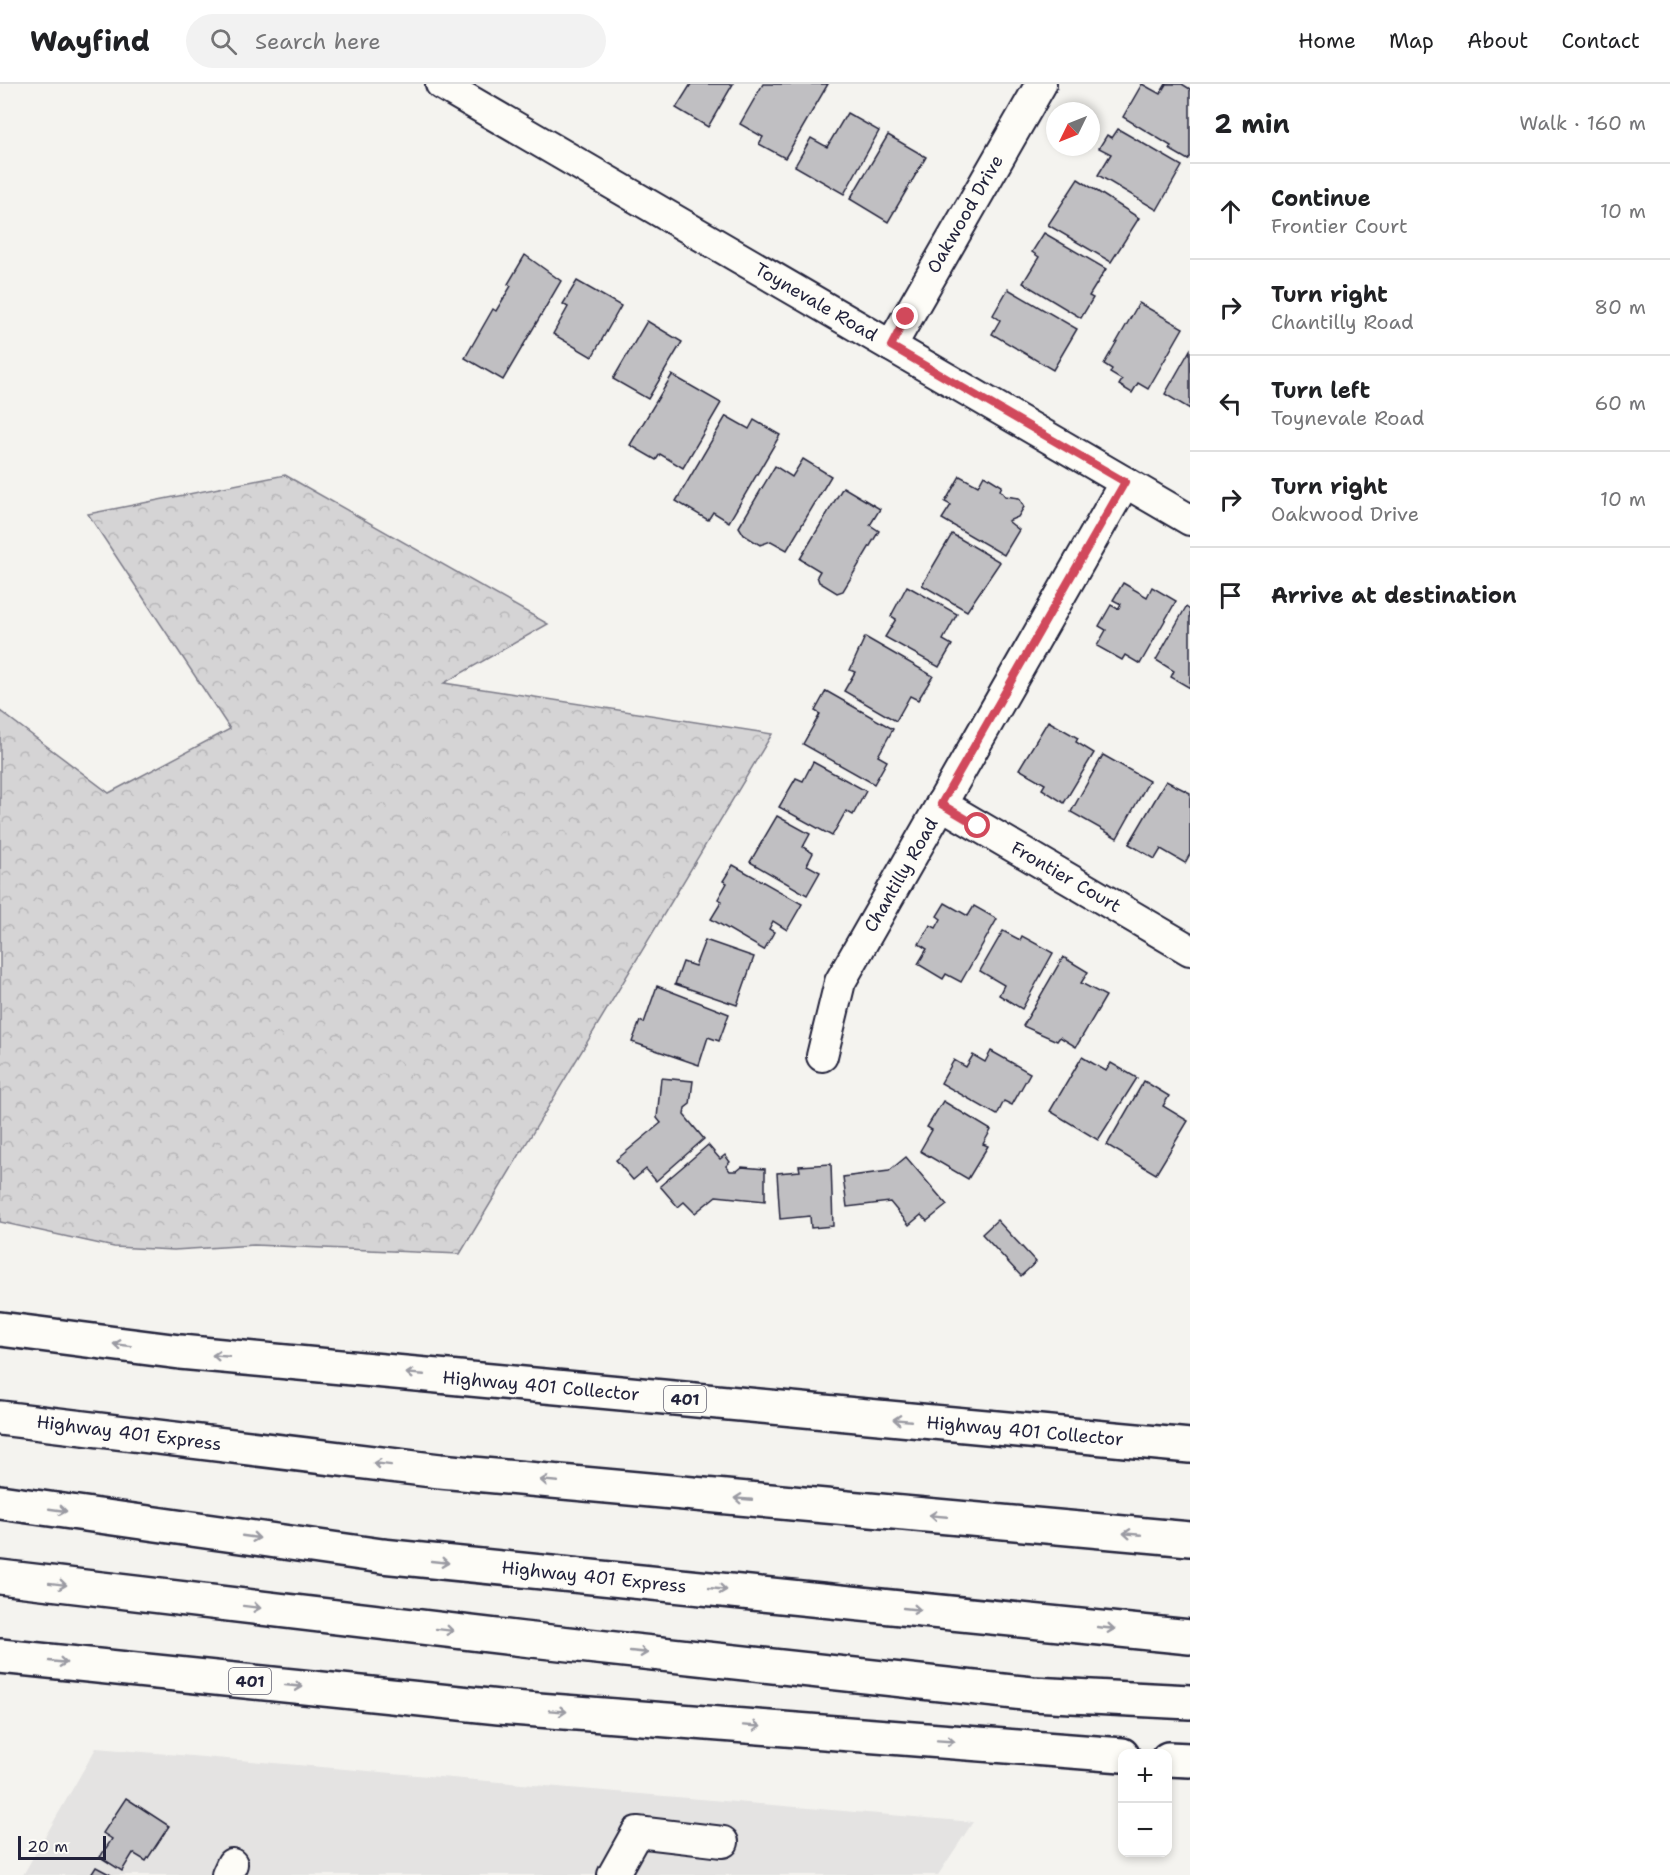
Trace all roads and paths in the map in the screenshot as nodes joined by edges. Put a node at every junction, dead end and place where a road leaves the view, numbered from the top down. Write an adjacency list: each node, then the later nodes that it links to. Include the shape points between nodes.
1 (441, 84): 3 (street, Toynevale Road)
2 (1041, 84): 3 (street, Oakwood Drive)
3 (891, 346): 4 (street, Toynevale Road)
4 (1125, 482): 5 (street, Toynevale Road); 6 (street, Chantilly Road)
5 (1190, 520)
6 (941, 804): 7 (street, Frontier Court); 8 (street, Chantilly Road, via 840,982)
7 (1190, 950)
8 (822, 1056)
9 (0, 1329): 11 (highway, Highway 401 Collector / 401, one-way to 9, via 191,1354)
10 (0, 1418): 13 (highway, Highway 401 Express, one-way to 10, via 440,1471)
11 (1190, 1446)
12 (0, 1502): 15 (highway, Highway 401 Express, one-way to 15, via 382,1556)
13 (1190, 1539)
14 (0, 1577): 17 (highway, one-way to 17, via 1032,1694)
15 (1190, 1637)
16 (0, 1656): 18 (highway, 401, one-way to 18, via 499,1707)
17 (1190, 1702)
18 (1118, 1755)
19 (1172, 1759): 20 (highway)
20 (1190, 1760)
21 (723, 1842): 22 (street, via 637,1832)
22 (613, 1875)

